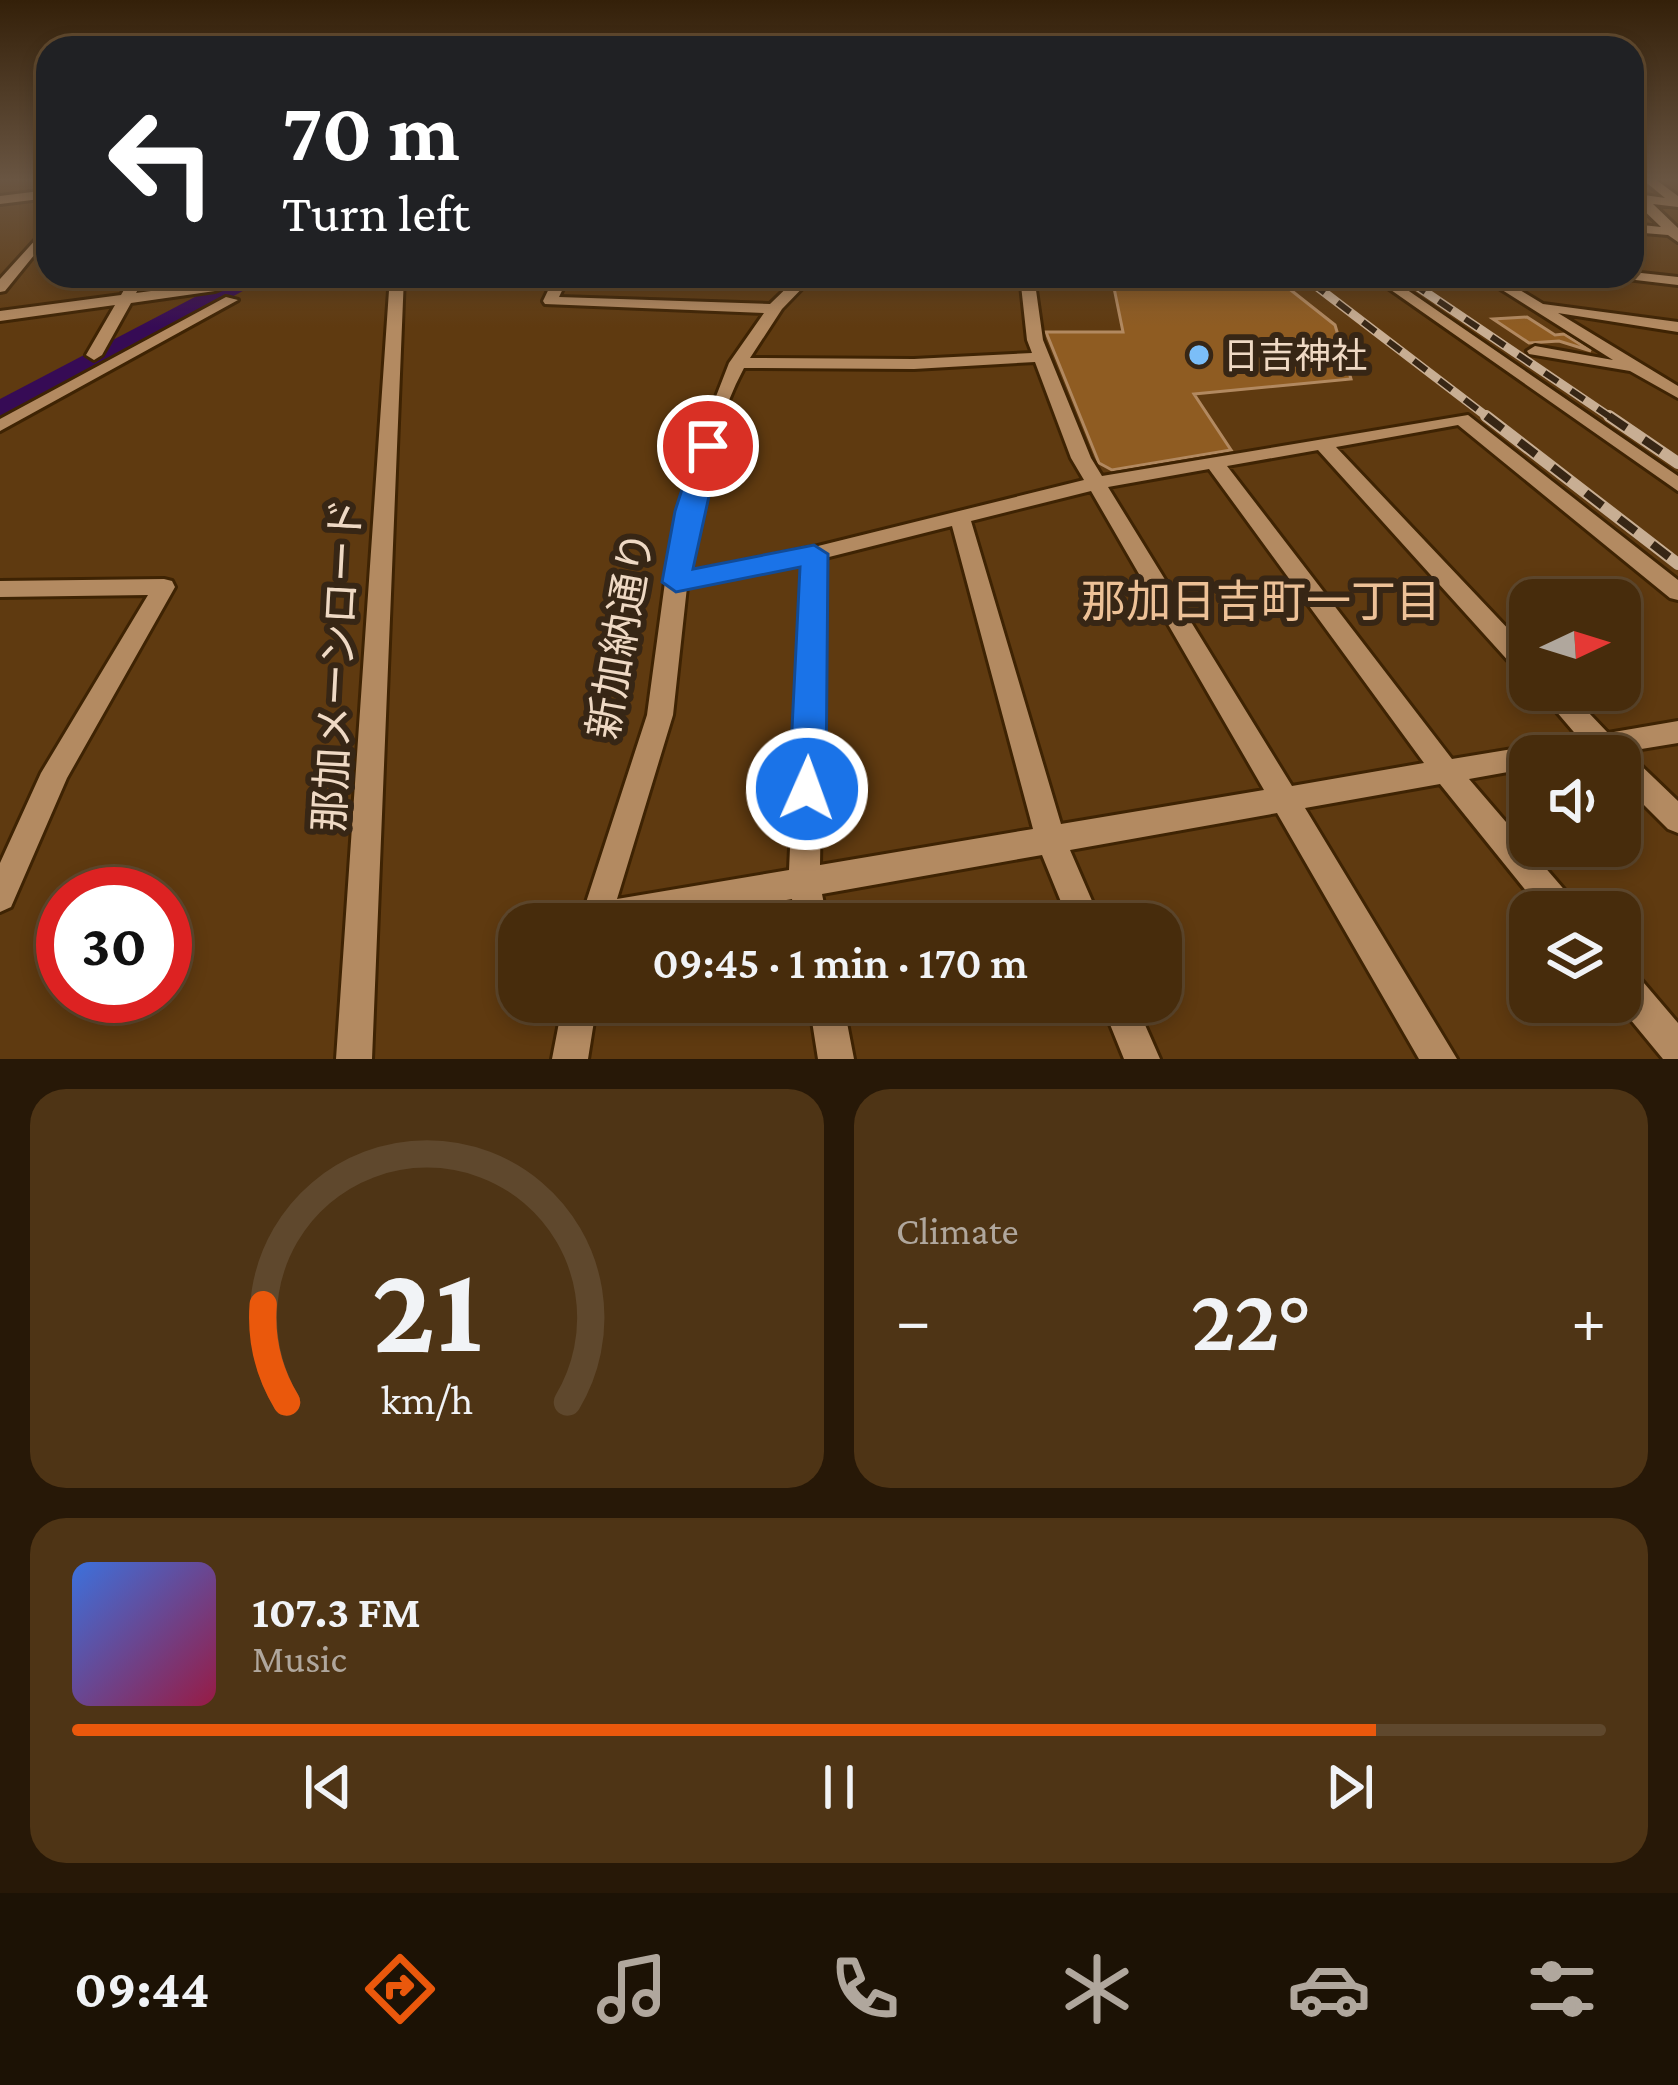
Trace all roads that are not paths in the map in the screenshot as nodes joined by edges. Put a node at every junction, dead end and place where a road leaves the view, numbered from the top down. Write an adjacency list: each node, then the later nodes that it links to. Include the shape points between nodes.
1 (1644, 230): 2 (street)
2 (1676, 234)
3 (36, 244): 6 (street)
4 (1644, 277): 5 (street)
5 (1678, 281)
6 (0, 288)
7 (133, 288): 15 (street)
8 (203, 288): 15 (street)
9 (396, 288): 61 (street, 那加メーンロード)
10 (556, 288): 18 (street, via 550,301)
11 (795, 288): 18 (street)
12 (1029, 288): 23 (street)
13 (1395, 288): 32 (street)
14 (1506, 288): 17 (street)
15 (127, 299): 19 (street); 22 (street)
16 (231, 300): 28 (street)
17 (1534, 306): 20 (street); 25 (street)
18 (773, 309): 24 (street, 新加納通り)
19 (0, 316)
20 (1678, 327)
21 (1535, 351): 25 (street)
22 (94, 356)
23 (1041, 357): 24 (street); 31 (street)
24 (737, 363): 35 (street, 新加納通り, via 689,511)
25 (1639, 369): 26 (street); 27 (street)
26 (1678, 377)
27 (1678, 393)
28 (0, 426)
29 (1322, 443): 30 (street); 37 (street, via 1462,418); 38 (street)
30 (1214, 464): 31 (street); 44 (street)
31 (1098, 483): 33 (street); 46 (street)
32 (1678, 485)
33 (960, 518): 34 (street); 48 (street)
34 (814, 554): 35 (street); 49 (street)
35 (676, 582): 52 (street, 新加納通り, via 660,716)
36 (0, 589): 51 (street, via 164,587 55,773)
37 (1678, 592)
38 (1509, 645)
39 (1571, 711): 41 (street)
40 (1678, 732): 42 (street)
41 (1594, 735)
42 (1641, 744)
43 (1509, 760): 44 (street)
44 (1446, 772): 46 (street); 50 (street)
45 (1641, 783): 47 (street)
46 (1282, 800): 48 (street); 65 (street)
47 (1678, 820)
48 (1051, 840): 49 (street); 55 (street)
49 (805, 882): 53 (street); 54 (street)
50 (1545, 891)
51 (0, 897)
52 (601, 903)
53 (692, 903)
54 (808, 903)
55 (1077, 903)
56 (1641, 1006): 60 (street)
57 (576, 1023): 62 (street)
58 (830, 1023): 63 (street)
59 (1127, 1023): 64 (street)
60 (1678, 1050)
61 (354, 1059)
62 (570, 1059)
63 (836, 1059)
64 (1142, 1059)
65 (1439, 1059)

